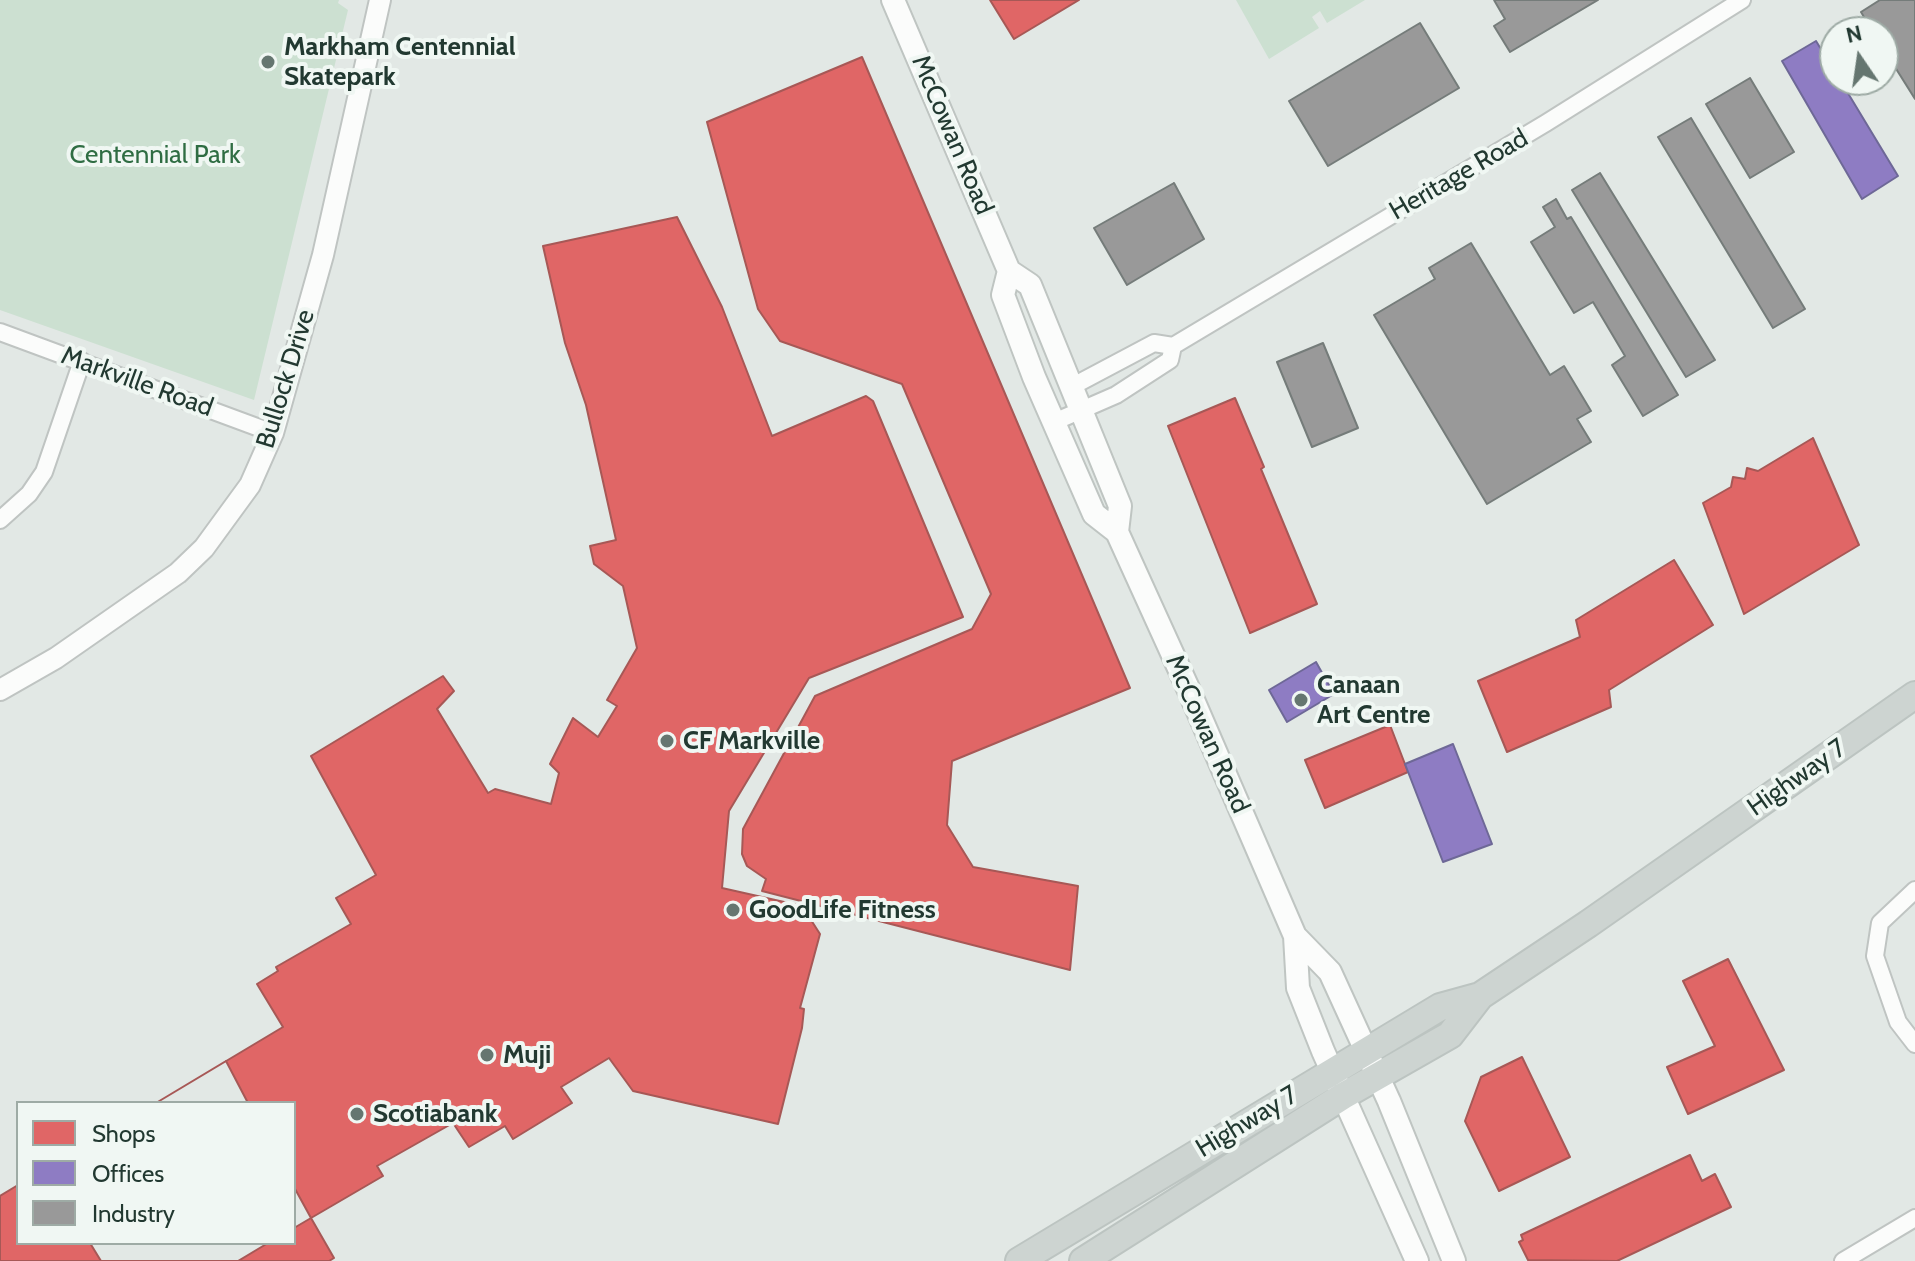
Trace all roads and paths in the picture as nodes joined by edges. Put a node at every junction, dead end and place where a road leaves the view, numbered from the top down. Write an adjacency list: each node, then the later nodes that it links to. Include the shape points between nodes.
1 (380, 0): 11 (street, Bullock Drive, via 323,255)
2 (893, 0): 4 (main road, McCowan Road)
3 (1742, 0): 6 (street, Heritage Road)
4 (1009, 271): 8 (main road, McCowan Road, via 1030,285); 10 (main road, McCowan Road, via 1003,295)
5 (0, 332): 7 (street, Markville Road)
6 (1173, 346): 8 (street, Heritage Road, via 1154,343); 9 (street, Heritage Road, via 1170,360 1116,395)
7 (82, 361): 11 (street, Markville Road); 12 (street, via 44,472)
8 (1071, 387): 9 (main road, McCowan Road)
9 (1080, 410): 10 (street, Heritage Road); 13 (main road, McCowan Road, via 1120,506)
10 (1054, 422): 13 (main road, McCowan Road, via 1094,514)
11 (273, 433): 14 (street, Bullock Drive, via 228,519 178,573 56,658)
12 (0, 520)
13 (1117, 532): 17 (main road, McCowan Road)
14 (0, 690)
15 (1915, 695): 18 (main road, Highway 7)
16 (1915, 890): 19 (street, via 1880,923 1875,956 1898,1022)
17 (1295, 936): 20 (main road, McCowan Road, via 1330,972); 21 (main road, McCowan Road, via 1298,988)
18 (1480, 996): 20 (main road, Highway 7, via 1440,1007); 22 (main road, Highway 7, via 1450,1035)
19 (1915, 1044)
20 (1366, 1051): 21 (main road, Highway 7); 22 (main road, McCowan Road)
21 (1332, 1071): 23 (main road, McCowan Road); 25 (main road, Highway 7)
22 (1378, 1077): 23 (main road, Highway 7); 28 (main road, McCowan Road)
23 (1343, 1096): 26 (main road, Highway 7); 27 (main road, McCowan Road)
24 (1915, 1218): 29 (street)
25 (1019, 1261)
26 (1083, 1261)
27 (1417, 1261)
28 (1454, 1261)
29 (1843, 1261)

